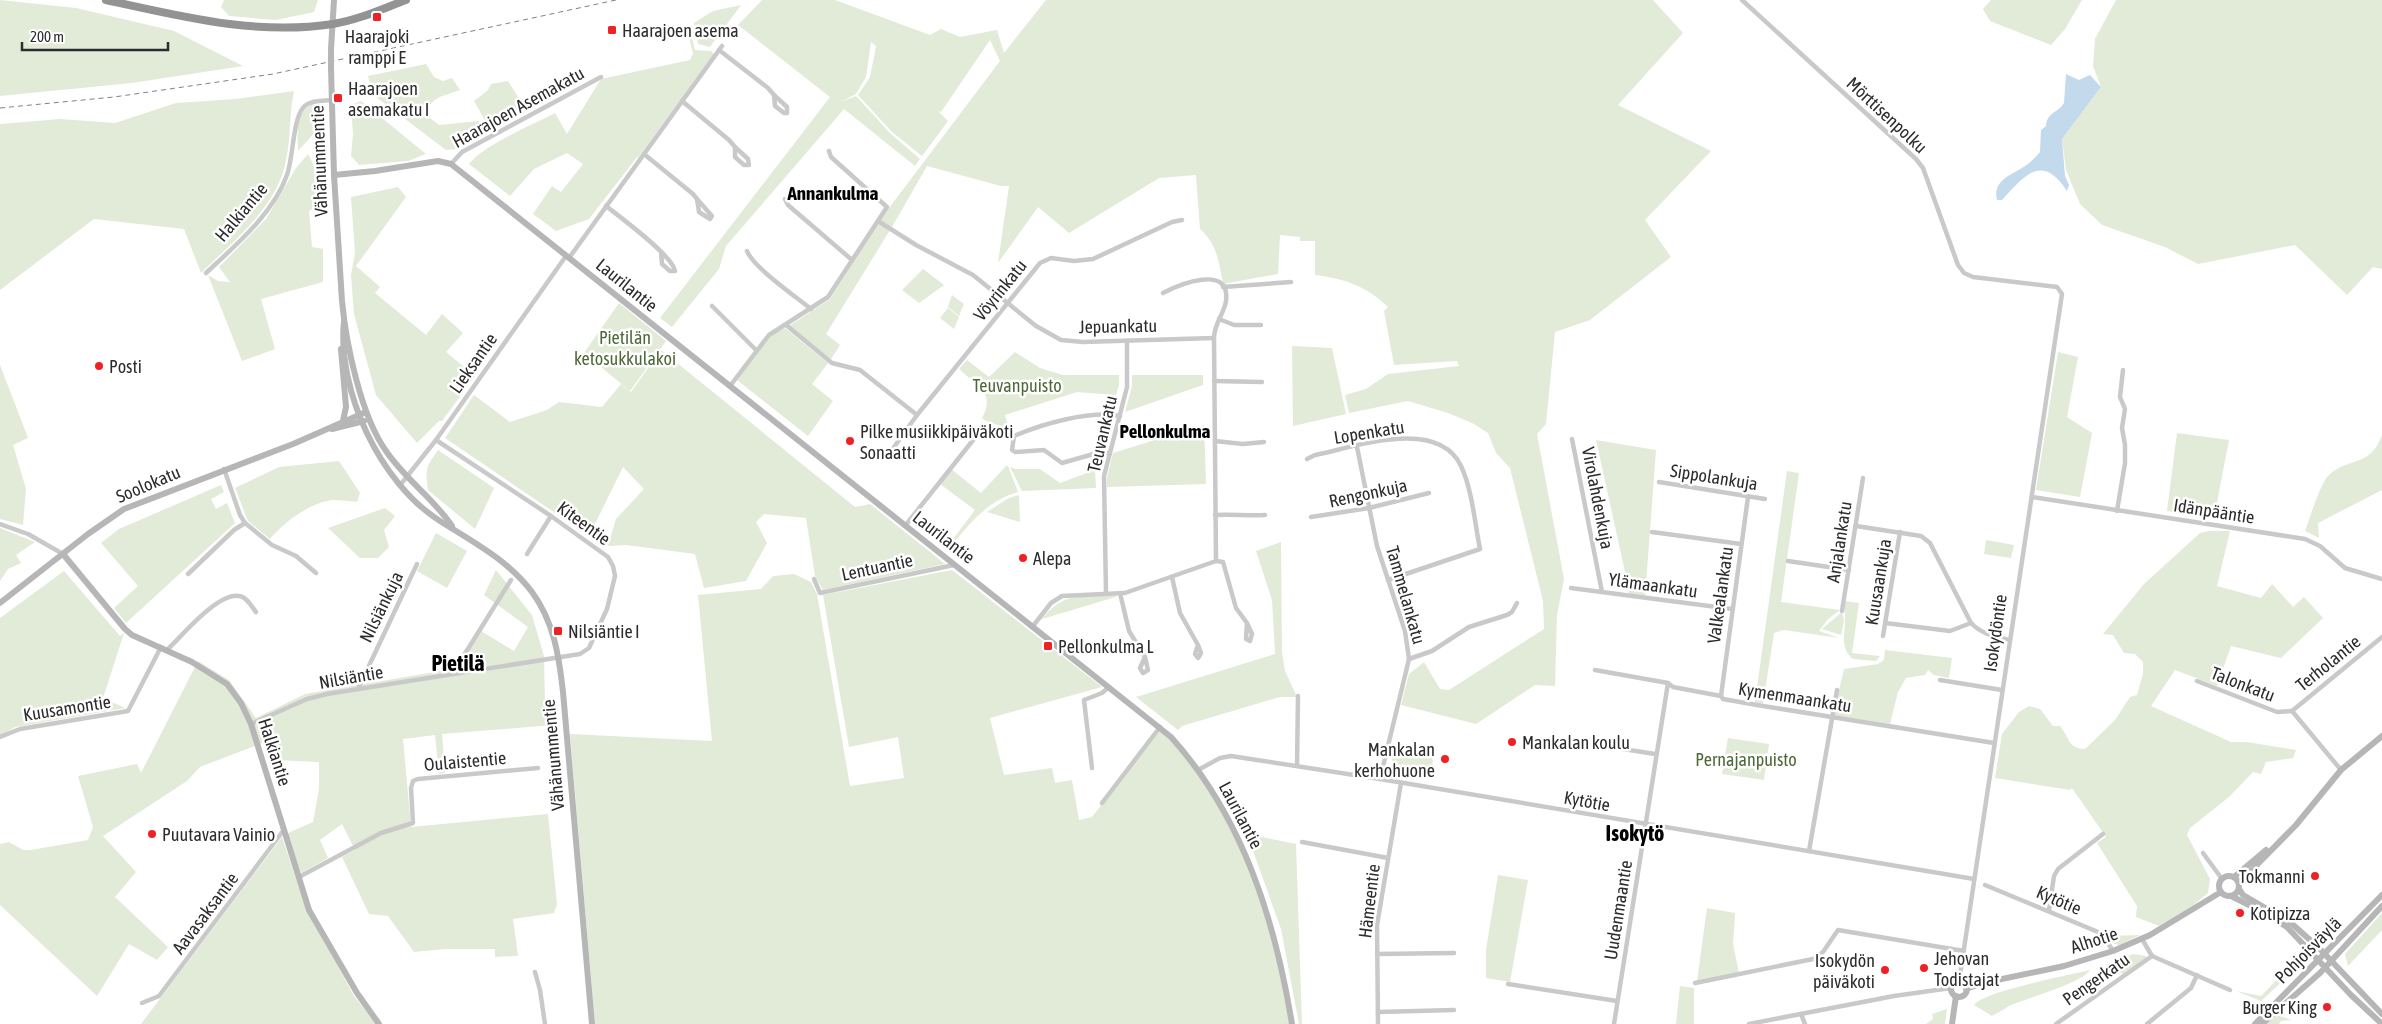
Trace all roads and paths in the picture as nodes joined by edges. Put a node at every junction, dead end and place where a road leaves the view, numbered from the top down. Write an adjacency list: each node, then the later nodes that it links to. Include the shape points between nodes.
1 (106, 0): 5 (highway, via 222,24 283,27)
2 (334, 0): 5 (street, Vähänummentie)
3 (406, 0): 5 (highway)
4 (1742, 0): 27 (street, Mörttisenpolku, via 1916,159 1923,168 1958,265 1964,273)
5 (332, 24): 8 (street, Vähänummentie, bridge)
6 (601, 77): 13 (street, Haarajoen Asemakatu, via 462,152)
7 (774, 95): 9 (street, Lieksantie, via 721,48)
8 (332, 100): 14 (street, Vähänummentie); 24 (street, Halkiantie, via 313,102 301,110 290,165 274,201 235,246)
9 (682, 102): 10 (street); 12 (street, Lieksantie)
10 (735, 147)
11 (829, 151): 19 (street, via 831,158 887,207)
12 (644, 154): 15 (street); 17 (street, Lieksantie)
13 (451, 164): 14 (street, Haarajoen Asemakatu, via 438,161); 22 (street, Laurilantie)
14 (334, 175): 33 (street, Vähänummentie)
15 (697, 199)
16 (785, 199): 23 (street)
17 (606, 206): 21 (street); 22 (street, Lieksantie)
18 (1182, 220): 29 (street, Vöyrinkatu, via 1093,259 1051,258 1040,263)
19 (878, 221): 23 (street); 29 (street, Jepuankatu, via 973,275)
20 (747, 251): 31 (street, via 764,270)
21 (661, 252)
22 (567, 257): 43 (street, Laurilantie); 54 (street, Lieksantie)
23 (852, 260): 31 (street, via 828,297)
24 (206, 273)
25 (1291, 282): 26 (street)
26 (1223, 287): 28 (street, via 1200,278); 32 (street, via 1226,297)
27 (2060, 290): 68 (street, Isokydöntie, via 2062,294)
28 (1163, 293)
29 (1009, 302): 38 (street, Jepuankatu, via 1036,326 1060,340); 46 (street, Vöyrinkatu)
30 (712, 306): 39 (street)
31 (811, 309): 34 (street)
32 (1219, 319): 35 (street, via 1234,325); 37 (street, via 1214,328)
33 (344, 321): 36 (street, Vähänummentie); 44 (street, Vähänummentie)
34 (786, 325): 39 (street, via 769,335); 46 (street, via 832,363 860,370)
35 (1261, 325)
36 (343, 333): 45 (street, Vähänummentie, via 349,381); 49 (street)
37 (1214, 338): 38 (street, Jepuankatu); 41 (street)
38 (1127, 341): 47 (street, Teuvankatu, via 1127,387)
39 (756, 350): 43 (street)
40 (2123, 370): 71 (street, via 2120,397 2125,409 2122,428 2125,462)
41 (1214, 381): 42 (street); 55 (street)
42 (1262, 382)
43 (730, 386): 78 (street, Laurilantie)
44 (366, 412): 45 (street, Soolokatu); 48 (street, Vähänummentie)
45 (358, 414): 49 (street, Soolokatu); 50 (street, Vähänummentie)
46 (917, 415): 59 (street, Vöyrinkatu)
47 (1120, 416): 58 (street, Teuvankatu); 58 (street, via 1068,418 1014,436 1012,450 1044,450 1062,464 1097,453)
48 (369, 419): 50 (street, Soolokatu); 62 (street, Vähänummentie, via 385,450)
49 (344, 421): 52 (street, Soolokatu)
50 (361, 422): 52 (street, Soolokatu); 65 (street, Vähänummentie, via 379,456)
51 (986, 425): 78 (street)
52 (328, 430): 61 (street, Soolokatu)
53 (1572, 439): 99 (street, Virolahdenkuja)
54 (436, 440): 62 (street, Lieksantie); 74 (street, Kiteentie)
55 (1215, 441): 56 (street); 73 (street)
56 (1264, 442)
57 (1357, 447): 60 (street, Lopenkatu); 70 (street, Tammelankatu); 97 (street, Lopenkatu, via 1403,438 1426,439 1448,450 1461,466 1480,549)
58 (1110, 453): 101 (street, Teuvankatu, via 1104,476)
59 (889, 454)
60 (1307, 459)
61 (224, 469): 76 (street); 84 (street, Soolokatu, via 124,509)
62 (408, 478): 65 (street, Lieksantie); 80 (street, Vähänummentie, via 444,514)
63 (1863, 478): 79 (street, Anjalankatu)
64 (1658, 482): 67 (street, Sippolankuja)
65 (401, 484): 80 (street, Vähänummentie, via 421,506)
66 (1429, 493): 70 (street, Rengonkuja)
67 (1748, 497): 69 (street, Sippolankuja); 83 (street, Valkealankatu)
68 (2032, 497): 71 (street, Idänpääntie); 113 (street, Isokydöntie)
69 (1765, 499)
70 (1369, 508): 75 (street, Rengonkuja); 97 (street, Tammelankatu)
71 (2117, 510): 94 (street, Idänpääntie, via 2306,540 2320,546 2345,568)
72 (1265, 514): 73 (street, via 1244,517)
73 (1216, 515): 86 (street)
74 (551, 516): 85 (street); 117 (street, Kiteentie, via 600,550 613,566 615,576 607,609 590,648 580,654)
75 (1311, 517)
76 (245, 523): 91 (street); 92 (street)
77 (0, 524): 84 (street, via 28,534)
78 (905, 526): 89 (street, Laurilantie)
79 (1856, 526): 82 (street); 90 (street, Anjalankatu)
80 (453, 528): 117 (street, Vähänummentie, via 498,558 524,581 548,618)
81 (1652, 532): 83 (street)
82 (1900, 532): 108 (street, Kuusaankuja); 109 (street, via 1921,536 1930,542)
83 (1741, 544): 104 (street, Valkealankatu)
84 (63, 554): 102 (street, Soolokatu); 115 (street, Halkiantie, via 132,635)
85 (526, 554)
86 (1216, 561): 93 (street); 107 (street, via 1223,562 1236,608)
87 (1788, 561): 90 (street)
88 (417, 564): 125 (street, Nilsiänkuja)
89 (954, 565): 95 (street, Lentuantie, via 820,593); 110 (street, Laurilantie)
90 (1849, 570): 105 (street, Anjalankatu)
91 (316, 573)
92 (188, 574)
93 (1172, 577): 100 (street); 114 (street, via 1180,613)
94 (2382, 578)
95 (814, 579)
96 (511, 580): 120 (street, via 461,660)
97 (1388, 580): 118 (street, Tammelankatu, via 1405,631)
98 (1571, 588): 99 (street, Ylämaankatu)
99 (1602, 592): 104 (street, Ylämaankatu)
100 (1120, 593): 101 (street); 116 (street, via 1129,631)
101 (1106, 594): 110 (street, via 1062,596 1051,603)
102 (0, 602)
103 (1517, 603): 118 (street, via 1507,615 1469,628 1432,651)
104 (1732, 609): 129 (street, Valkealankatu)
105 (1842, 611)
106 (256, 612): 115 (street, via 244,597 238,595 214,604)
107 (1248, 623)
108 (1885, 623): 109 (street, via 1950,631); 111 (street, Kuusaankuja)
109 (1971, 623): 113 (street, via 1988,636)
110 (1033, 626): 124 (street, Laurilantie)
111 (1884, 636)
112 (2382, 637): 130 (street, Terholantie)
113 (2010, 640): 127 (street, Isokydöntie)
114 (1198, 645)
115 (164, 648): 132 (street, Halkiantie, via 227,684); 135 (street, Kuusamontie, via 128,711 20,728)
116 (1145, 657)
117 (559, 658): 120 (street, Nilsiäntie); 193 (street, Vähänummentie)
118 (1409, 658): 144 (street, Tammelankatu)
119 (1595, 670): 123 (street, Kymenmaankatu)
120 (460, 673): 125 (street, Nilsiäntie)
121 (1940, 680): 127 (street)
122 (2197, 680): 130 (street, Talonkatu, via 2277,712)
123 (1668, 683): 129 (street, Kymenmaankatu, via 1673,687); 138 (street, Uudenmaantie)
124 (1109, 687): 133 (street, Laurilantie); 141 (street, via 1084,700)
125 (358, 689): 132 (street, Nilsiäntie, via 307,698)
126 (1837, 690): 131 (street)
127 (2002, 690): 137 (street, Isokydöntie)
128 (1298, 696): 139 (street)
129 (1721, 696): 131 (street, Kymenmaankatu, via 1723,699)
130 (2292, 711): 143 (street, Talonkatu)
131 (1831, 717): 137 (street, Kymenmaankatu); 152 (street)
132 (251, 724): 149 (street, Halkiantie)
133 (1160, 727): 142 (street, Laurilantie); 146 (street)
134 (2382, 736): 143 (street)
135 (0, 737)
136 (1572, 740): 138 (street)
137 (1994, 743): 157 (street, Isokydöntie)
138 (1655, 754): 148 (street, Uudenmaantie)
139 (1297, 766): 142 (street, Kytötie, via 1225,756); 144 (street, Kytötie)
140 (538, 768): 155 (street, Oulaistentie, via 413,781 413,823 381,833)
141 (1092, 768)
142 (1198, 770): 194 (street, Laurilantie, via 1227,815 1246,854 1267,911)
143 (2341, 770): 147 (street)
144 (1380, 779): 145 (street, Kytötie)
145 (1401, 783): 148 (street, Kytötie); 154 (street, Hämeentie)
146 (1102, 803)
147 (2296, 824): 156 (street); 160 (street)
148 (1645, 825): 152 (street, Kytötie); 185 (street, Uudenmaantie)
149 (283, 831): 155 (street, Halkiantie); 186 (street, Aavasaksantie, via 159,996)
150 (2103, 834): 165 (street, via 2058,868)
151 (1302, 842): 154 (street)
152 (1809, 851): 157 (street, Kytötie)
153 (2202, 853): 158 (street)
154 (1388, 858): 170 (street, Hämeentie, via 1377,926)
155 (299, 877): 191 (street, Halkiantie, via 309,910 357,993)
156 (2234, 877): 158 (street); 160 (street)
157 (1974, 879): 167 (street, Isokydöntie)
158 (2222, 879): 161 (street, via 2219,885)
159 (1985, 885): 165 (street, Kytötie)
160 (2239, 886): 163 (street); 171 (street, via 2243,895 2291,923)
161 (2222, 892): 163 (street); 166 (street, Alhotie)
162 (2382, 895): 171 (street, Pohjoisväylä)
163 (2231, 896): 173 (street, via 2287,927)
164 (2382, 906): 174 (street, Pohjoisväylä)
165 (2049, 910): 168 (street, Kytötie, via 2103,935)
166 (2142, 939): 168 (street, Alhotie); 172 (street)
167 (1964, 951): 178 (street, Isokydöntie); 179 (street, via 1838,930 1823,952 1813,959)
168 (2113, 951): 182 (street, Alhotie)
169 (1454, 953): 170 (street)
170 (1377, 954): 188 (street, Hämeentie)
171 (2325, 954): 173 (street, Pohjoisväylä); 174 (street)
172 (2152, 956): 177 (street); 200 (street, Pengerkatu)
173 (2319, 960): 175 (street); 202 (street, Pohjoisväylä)
174 (2331, 961): 175 (street, Pohjoisväylä); 189 (street)
175 (2325, 967): 203 (street, Pohjoisväylä); 204 (street)
176 (534, 972): 192 (street)
177 (2197, 976): 183 (street); 201 (street, via 2191,988)
178 (1959, 982): 181 (street); 182 (street)
179 (1695, 983)
180 (1508, 984): 185 (street)
181 (1951, 988): 184 (street); 190 (street)
182 (1966, 989): 184 (street, via 1963,995)
183 (2230, 990)
184 (1956, 996): 199 (street)
185 (1617, 1001): 196 (street, Uudenmaantie)
186 (142, 1003)
187 (1454, 1010): 188 (street)
188 (1378, 1012): 195 (street, Hämeentie)
189 (2382, 1012)
190 (1801, 1014): 197 (street); 198 (street)
191 (379, 1024)
192 (545, 1024)
193 (592, 1024)
194 (1292, 1024)
195 (1378, 1024)
196 (1614, 1024)
197 (1749, 1024)
198 (1806, 1024)
199 (1952, 1024)
200 (2056, 1024)
201 (2147, 1024)
202 (2255, 1024)
203 (2262, 1024)
204 (2382, 1024)

